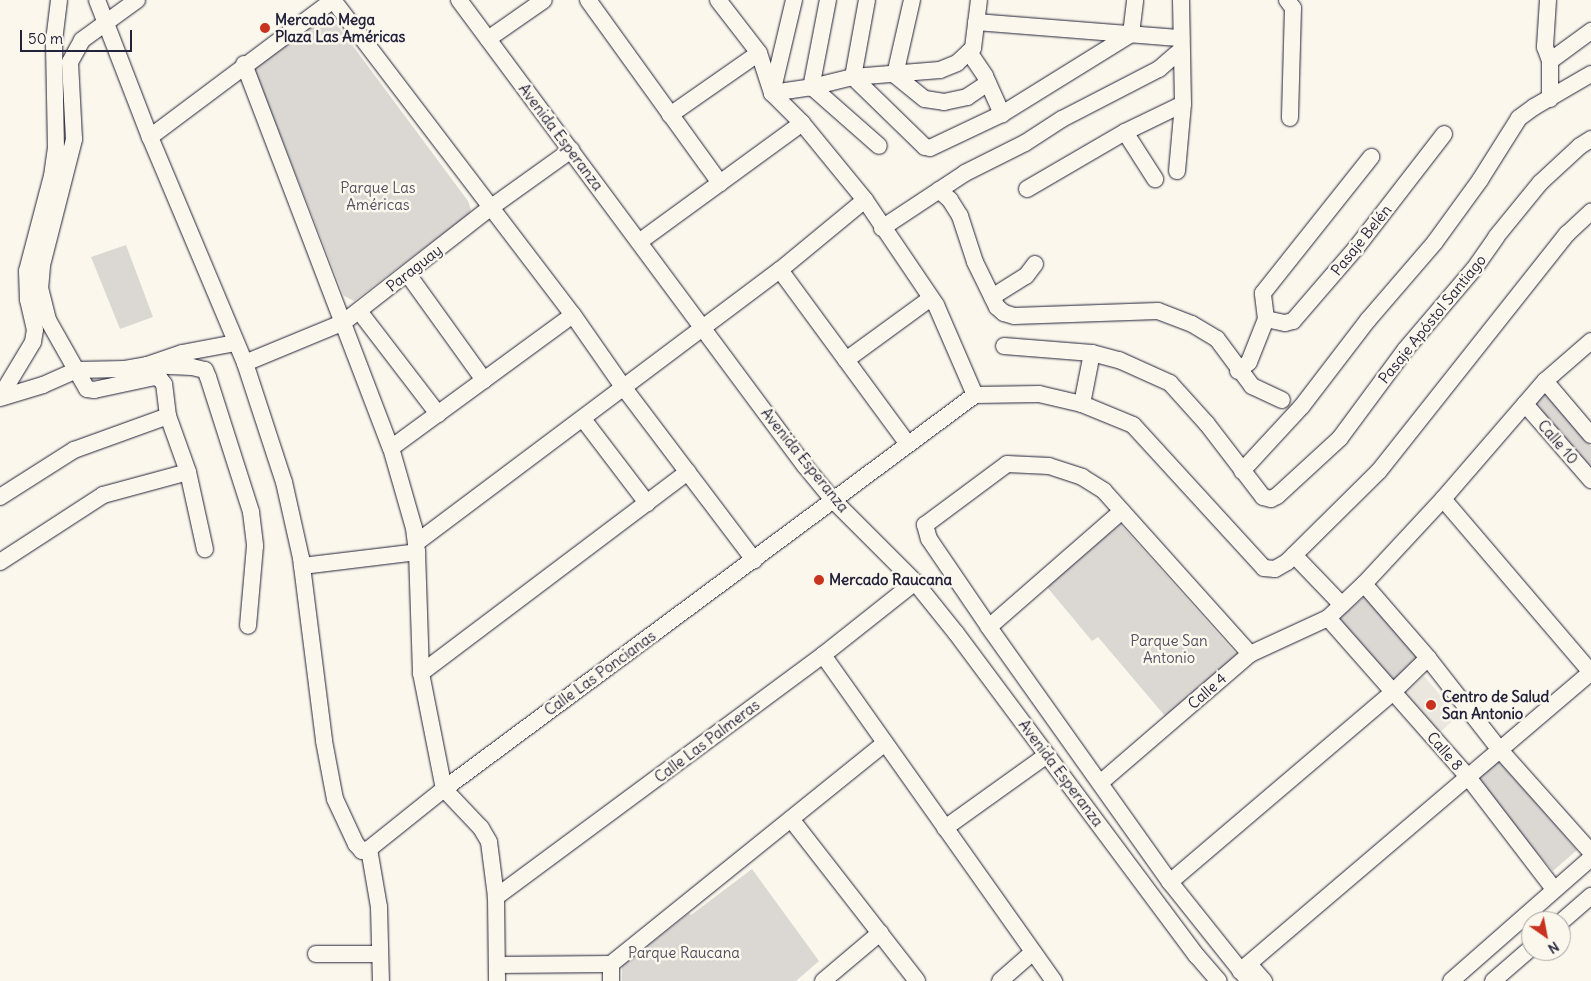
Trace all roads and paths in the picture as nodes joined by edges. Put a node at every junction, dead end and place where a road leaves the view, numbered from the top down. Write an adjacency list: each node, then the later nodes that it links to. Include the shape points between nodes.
1 (59, 0): 80 (street, via 54,41 56,148 52,176 26,271 35,330 32,342)
2 (97, 0): 19 (street)
3 (137, 0): 19 (street)
4 (333, 0): 27 (street); 53 (street)
5 (459, 0): 22 (street, Avenida Esperanza)
6 (544, 0): 22 (street)
7 (588, 0): 37 (street)
8 (718, 0): 25 (street)
9 (794, 0): 33 (street)
10 (828, 0): 32 (street)
11 (867, 0): 30 (street)
12 (912, 0): 29 (street)
13 (979, 0): 18 (street)
14 (1135, 0): 21 (street)
15 (1182, 0): 23 (street)
16 (1288, 0): 38 (street, via 1293,8)
17 (1548, 0): 26 (street, via 1545,46)
18 (976, 22): 21 (street); 24 (street, via 973,48)
19 (106, 24): 42 (street); 74 (street, via 82,40 70,62 74,139 42,265 40,289 48,320)
20 (1591, 31): 26 (street)
21 (1131, 34): 23 (street); 36 (street)
22 (488, 39): 45 (street, Avenida Esperanza)
23 (1181, 44): 35 (street); 51 (street, via 1159,69 1062,119)
24 (969, 52): 29 (street, via 957,63 940,70); 31 (street)
25 (759, 53): 33 (street); 37 (street)
26 (1550, 61): 34 (street)
27 (244, 64): 42 (street); 65 (street)
28 (1591, 74): 34 (street)
29 (895, 75): 30 (street); 31 (street, via 925,98 944,102 967,97)
30 (853, 77): 32 (street); 36 (street, via 925,147 930,148)
31 (988, 83): 36 (street)
32 (811, 88): 33 (street); 44 (street)
33 (772, 93): 39 (street)
34 (1550, 99): 90 (street, via 1519,118 1435,242 1368,320 1302,406)
35 (1183, 104): 40 (street); 47 (street)
36 (1002, 114)
37 (670, 115): 49 (street)
38 (1290, 118)
39 (802, 122): 49 (street); 52 (street)
40 (1125, 132): 48 (street); 50 (street)
41 (1444, 134): 64 (street, Pasaje Belén, via 1356,248 1292,321 1285,323)
42 (150, 137): 68 (street)
43 (1591, 139): 90 (street, Pasaje Apóstol Santiago, via 1540,184 1405,350 1340,438 1271,499 1263,497)
44 (879, 146)
45 (571, 150): 53 (street, Paraguay); 56 (street, Avenida Esperanza)
46 (1371, 157): 64 (street, via 1263,293)
47 (1178, 171)
48 (1155, 179)
49 (720, 184): 56 (street)
50 (1027, 189)
51 (939, 190): 55 (street); 60 (street, via 960,216 975,262)
52 (865, 200): 55 (street); 58 (street)
53 (490, 208): 59 (street, Paraguay); 63 (street)
54 (1591, 212): 101 (street, via 1567,234 1379,470)
55 (882, 228): 61 (street)
56 (639, 242): 66 (street, Avenida Esperanza)
57 (1035, 264): 60 (street, via 1026,276)
58 (780, 270): 66 (street); 71 (street)
59 (407, 273): 62 (street, Paraguay); 76 (street)
60 (992, 297): 75 (street, via 1004,313 1014,316 1158,311 1192,324 1217,339)
61 (931, 298): 71 (street); 79 (street)
62 (359, 310): 65 (street, Paraguay); 84 (street)
63 (573, 315): 76 (street); 78 (street)
64 (1266, 319): 75 (street, via 1249,362)
65 (344, 322): 72 (street, Paraguay); 89 (street)
66 (702, 327): 78 (street); 96 (street, Avenida Esperanza)
67 (1591, 341): 77 (street, Calle 4)
68 (236, 342): 72 (street); 73 (street, via 177,354)
69 (1004, 346): 70 (street)
70 (1092, 353): 82 (street); 90 (street, via 1119,360 1170,383 1208,424)
71 (846, 360): 88 (street)
72 (245, 363): 104 (street, via 284,482)
73 (147, 365): 74 (street); 109 (street, via 205,370 208,376 251,512 255,546)
74 (77, 370): 80 (street, via 43,385); 85 (street, via 89,391 160,379 164,384)
75 (1238, 371): 81 (street, via 1252,386)
76 (484, 380): 84 (street)
77 (1545, 381): 83 (street, Calle 4); 87 (street)
78 (624, 388): 86 (street); 92 (street)
79 (974, 395): 82 (street, via 1039,394); 88 (street, Calle Las Poncianas)
80 (0, 397)
81 (1282, 400)
82 (1082, 404): 101 (street, via 1133,425 1264,568 1275,569)
83 (1525, 404): 93 (street, Calle 10); 95 (street, Calle 4)
84 (438, 414): 89 (street)
85 (168, 416): 91 (street); 94 (street, via 74,450)
86 (583, 418): 97 (street); 99 (street)
87 (1591, 435)
88 (907, 443): 96 (street, Calle Las Poncianas)
89 (391, 448): 99 (street)
90 (1242, 471)
91 (188, 472): 100 (street); 103 (street, via 103,495)
92 (688, 472): 97 (street); 102 (street)
93 (1591, 480)
94 (0, 497)
95 (1443, 499): 106 (street, Calle 4); 114 (street)
96 (833, 500): 102 (street, Calle Las Poncianas); 105 (street, Avenida Esperanza)
97 (647, 503): 115 (street)
98 (1122, 511): 110 (street); 110 (street, via 1104,492 1082,477 1049,466 1007,464 925,525 929,539); 111 (street)
99 (417, 548): 104 (street); 115 (street)
100 (205, 549)
101 (1294, 555): 107 (street)
102 (754, 560): 122 (street, Calle Las Poncianas)
103 (0, 562)
104 (302, 566): 125 (street, via 324,741 335,799 356,844 362,851)
105 (915, 582): 112 (street, Calle Las Palmeras); 119 (street, Avenida Esperanza)
106 (1364, 584): 107 (street, Calle 4); 113 (street)
107 (1342, 605): 108 (street, Calle 4)
108 (1328, 618): 111 (street, Calle 4); 116 (street, Calle 8)
109 (248, 626)
110 (988, 627): 121 (street)
111 (1250, 654): 121 (street, Calle 4)
112 (823, 655): 117 (street); 131 (street, Calle Las Palmeras)
113 (1428, 658): 116 (street); 118 (street)
114 (1591, 672): 118 (street)
115 (421, 673): 122 (street)
116 (1393, 692): 120 (street, Calle 8); 128 (street)
117 (885, 743): 123 (street); 124 (street)
118 (1500, 750): 120 (street); 126 (street)
119 (1047, 754): 124 (street); 147 (street, Avenida Esperanza)
120 (1468, 777): 129 (street, Calle 8); 139 (street)
121 (1100, 783): 128 (street)
122 (444, 789): 125 (street, Calle Las Poncianas); 131 (street, via 486,835)
123 (791, 819): 133 (street); 138 (street)
124 (946, 828): 134 (street)
125 (369, 849): 136 (street, via 379,907)
126 (1591, 852)
127 (1591, 858): 129 (street)
128 (1170, 882): 139 (street)
129 (1554, 889): 149 (street)
130 (1591, 896): 132 (street)
131 (496, 897): 140 (street)
132 (1571, 913)
133 (880, 933): 143 (street); 144 (street)
134 (1033, 952): 145 (street); 146 (street)
135 (316, 954): 136 (street)
136 (380, 954): 141 (street)
137 (1521, 957): 150 (street)
138 (611, 964): 140 (street); 142 (street)
139 (1246, 972): 148 (street)
140 (497, 973)
141 (381, 981)
142 (611, 981)
143 (823, 981)
144 (917, 981)
145 (1000, 981)
146 (1054, 981)
147 (1219, 981)
148 (1264, 981)
149 (1451, 981)
150 (1493, 981)

